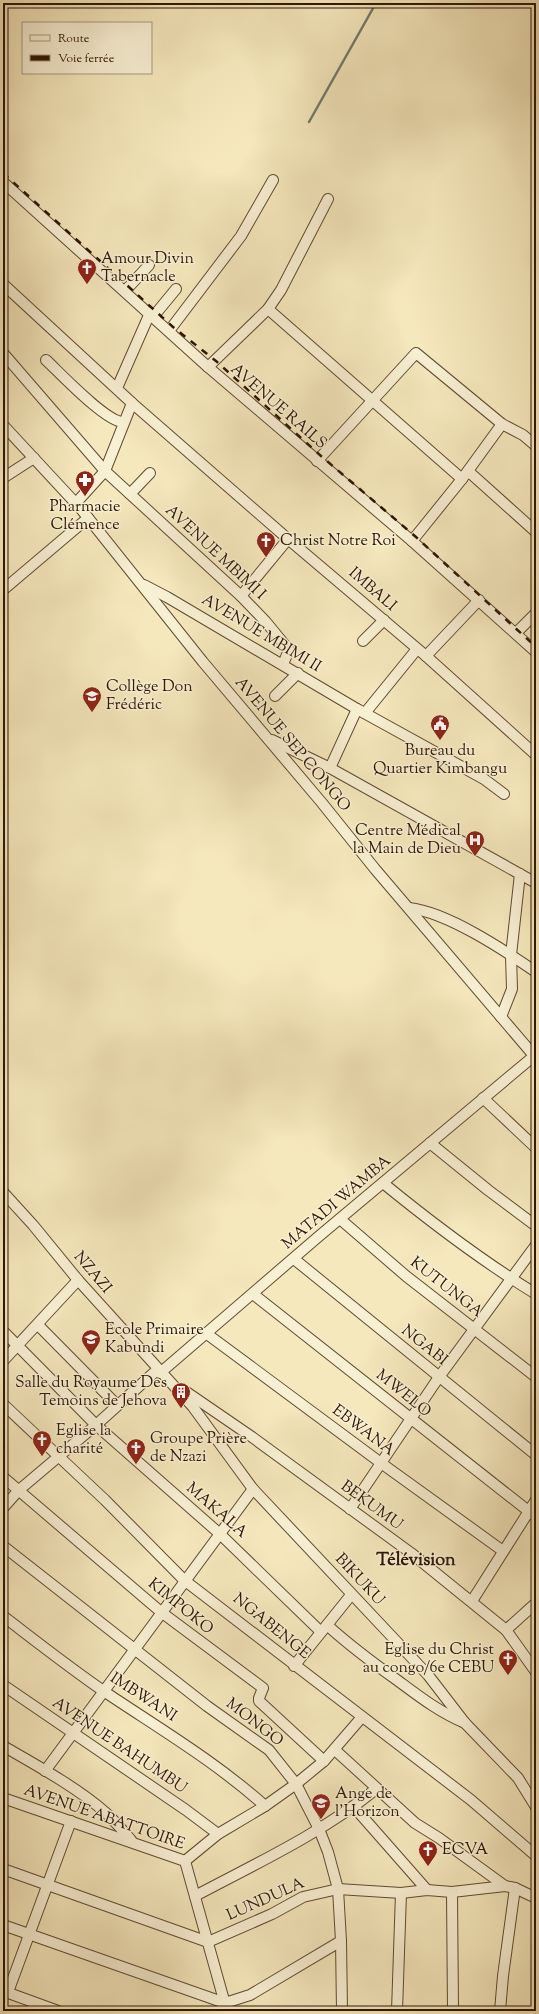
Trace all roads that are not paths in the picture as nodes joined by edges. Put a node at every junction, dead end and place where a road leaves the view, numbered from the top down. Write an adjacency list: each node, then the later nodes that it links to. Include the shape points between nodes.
1 (273, 180): 10 (street, via 241,236)
2 (3, 182): 7 (street, AVENUE RAILS)
3 (328, 199): 8 (street, via 281,290)
4 (149, 266): 7 (street)
5 (3, 284): 14 (street)
6 (176, 289): 9 (street)
7 (125, 292): 9 (street, AVENUE RAILS)
8 (268, 309): 13 (street); 15 (street)
9 (152, 315): 10 (street, AVENUE RAILS); 14 (street)
10 (169, 331): 13 (street, AVENUE RAILS)
11 (3, 353): 23 (street, AVENUE MBIMI I)
12 (46, 360): 17 (street, via 100,410 117,422)
13 (208, 367): 22 (street, AVENUE RAILS)
14 (118, 388): 16 (street, IMBALI)
15 (372, 401): 18 (street, via 416,353); 22 (street); 25 (street)
16 (132, 402): 17 (street); 31 (street, IMBALI)
17 (123, 422): 23 (street)
18 (502, 424): 20 (street, via 523,435); 25 (street)
19 (3, 425): 21 (street, AVENUE SEP CONGO)
20 (536, 446)
21 (34, 458): 26 (street); 28 (street, AVENUE SEP CONGO)
22 (317, 461): 32 (street, AVENUE RAILS)
23 (105, 471): 27 (street, AVENUE MBIMI I); 28 (street)
24 (150, 474): 27 (street)
25 (465, 475): 30 (street); 32 (street)
26 (3, 478)
27 (130, 494): 35 (street, AVENUE MBIMI I)
28 (75, 504): 29 (street, AVENUE SEP CONGO)
29 (88, 518): 33 (street, AVENUE SEP CONGO); 34 (street)
30 (536, 532)
31 (288, 539): 35 (street); 38 (street, IMBALI)
32 (412, 541): 36 (street, AVENUE RAILS)
33 (140, 583): 44 (street, AVENUE MBIMI II); 48 (street, AVENUE SEP CONGO)
34 (4, 586)
35 (240, 596): 44 (street, AVENUE MBIMI I, via 289,650)
36 (479, 600): 39 (street, AVENUE RAILS); 43 (street)
37 (536, 613): 39 (street)
38 (384, 620): 40 (street); 41 (street, IMBALI)
39 (516, 633): 42 (street, AVENUE RAILS)
40 (363, 641)
41 (417, 649): 43 (street, IMBALI); 47 (street)
42 (536, 652)
43 (426, 656): 49 (street, IMBALI)
44 (283, 664): 45 (street, AVENUE MBIMI II)
45 (298, 673): 46 (street); 47 (street, AVENUE MBIMI II)
46 (275, 696)
47 (361, 711): 50 (street); 51 (street, AVENUE MBIMI II, via 484,779)
48 (269, 738): 50 (street); 54 (street, AVENUE SEP CONGO)
49 (536, 755)
50 (330, 768): 52 (street)
51 (504, 794)
52 (520, 874): 53 (street); 55 (street)
53 (536, 883)
54 (409, 908): 55 (street, via 450,921); 57 (street, AVENUE SEP CONGO)
55 (511, 955): 56 (street); 57 (street, via 512,989)
56 (536, 972)
57 (501, 1017): 58 (street, AVENUE SEP CONGO)
58 (535, 1057): 59 (street, MATADI WAMBA)
59 (483, 1098): 60 (street, MATADI WAMBA); 61 (street)
60 (430, 1143): 62 (street, MATADI WAMBA); 65 (street)
61 (536, 1148)
62 (383, 1183): 64 (street, MATADI WAMBA); 68 (street, via 421,1214)
63 (3, 1192): 69 (street, NZAZI)
64 (340, 1219): 67 (street, MATADI WAMBA); 73 (street, KUTUNGA, via 406,1276)
65 (536, 1226)
66 (536, 1245): 68 (street)
67 (294, 1259): 70 (street, MATADI WAMBA); 79 (street, NGABI)
68 (511, 1278): 71 (street); 73 (street)
69 (78, 1280): 72 (street); 78 (street, NZAZI)
70 (253, 1294): 75 (street, MATADI WAMBA); 84 (street, MWELO)
71 (536, 1294)
72 (38, 1325): 76 (street); 83 (street)
73 (473, 1328): 79 (street); 80 (street, KUTUNGA)
74 (3, 1331): 76 (street, MAKALA)
75 (207, 1334): 78 (street, MATADI WAMBA); 88 (street, EBWANA)
76 (18, 1346): 77 (street); 85 (street, MAKALA)
77 (3, 1361)
78 (159, 1371): 81 (street, BIKUKU); 83 (street, MATADI WAMBA)
79 (439, 1377): 84 (street); 86 (street, NGABI)
80 (536, 1377)
81 (172, 1383): 91 (street, BIKUKU); 94 (street, BEKUMU)
82 (3, 1404): 87 (street, NGABENGE)
83 (117, 1405): 85 (street, MATADI WAMBA)
84 (411, 1420): 88 (street); 95 (street, MWELO)
85 (96, 1425): 87 (street, MATADI WAMBA); 96 (street, MAKALA)
86 (536, 1455)
87 (59, 1457): 90 (street, MATADI WAMBA); 99 (street, NGABENGE)
88 (381, 1464): 94 (street); 98 (street, EBWANA)
89 (3, 1477): 90 (street, KIMPOKO)
90 (19, 1490): 93 (street, MATADI WAMBA); 103 (street, KIMPOKO)
91 (253, 1490): 96 (street); 100 (street, BIKUKU)
92 (536, 1500): 95 (street)
93 (3, 1508)
94 (350, 1509): 101 (street, BEKUMU)
95 (532, 1514): 98 (street)
96 (220, 1534): 99 (street); 105 (street, MAKALA)
97 (3, 1546): 107 (street, MONGO)
98 (503, 1550): 101 (street)
99 (184, 1580): 103 (street); 108 (street, NGABENGE)
100 (352, 1595): 105 (street); 113 (street, BIKUKU, via 428,1675)
101 (472, 1601): 106 (street, BEKUMU)
102 (536, 1604): 106 (street)
103 (161, 1612): 107 (street); 117 (street, KIMPOKO, via 263,1688 259,1701)
104 (3, 1616): 111 (street, IMBWANI)
105 (324, 1629): 108 (street); 113 (street, MAKALA, via 428,1704)
106 (506, 1630): 109 (street, BEKUMU)
107 (134, 1649): 111 (street); 119 (street, MONGO, via 269,1750)
108 (294, 1666): 112 (street, NGABENGE)
109 (535, 1668)
110 (3, 1685): 114 (street, AVENUE BAHUMBU)
111 (104, 1691): 114 (street); 122 (street, IMBWANI, via 192,1749)
112 (362, 1717): 116 (street); 129 (street, NGABENGE, via 471,1800)
113 (465, 1723): 124 (street, BIKUKU, via 518,1778)
114 (72, 1733): 118 (street); 127 (street, AVENUE BAHUMBU)
115 (3, 1746): 118 (street)
116 (334, 1750): 117 (street); 120 (street, via 356,1768)
117 (324, 1761): 119 (street)
118 (45, 1771): 128 (street, via 107,1813)
119 (296, 1784): 122 (street); 126 (street, MONGO)
120 (376, 1790): 123 (street); 133 (street, via 415,1823)
121 (3, 1798): 125 (street, AVENUE ABATTOIRE)
122 (266, 1806): 127 (street)
123 (354, 1807): 126 (street); 136 (street)
124 (536, 1807)
125 (71, 1821): 128 (street, AVENUE ABATTOIRE); 132 (street)
126 (319, 1829): 135 (street, MONGO); 139 (street)
127 (218, 1834): 130 (street)
128 (132, 1842): 130 (street, AVENUE ABATTOIRE)
129 (536, 1856)
130 (185, 1861): 139 (street, AVENUE ABATTOIRE)
131 (3, 1869): 132 (street)
132 (47, 1884): 142 (street); 144 (street)
133 (505, 1886): 134 (street); 138 (street, LUNDULA)
134 (515, 1888): 140 (street); 151 (street)
135 (338, 1889): 137 (street, LUNDULA); 143 (street, MONGO); 144 (street, LUNDULA, via 303,1897 272,1914)
136 (427, 1890): 137 (street, LUNDULA); 138 (street, LUNDULA)
137 (401, 1892): 149 (street)
138 (452, 1892): 150 (street)
139 (195, 1896): 144 (street, AVENUE ABATTOIRE)
140 (536, 1898)
141 (3, 1925): 142 (street)
142 (30, 1935): 145 (street); 146 (street)
143 (341, 1941): 146 (street); 148 (street, MONGO)
144 (208, 1942): 146 (street, AVENUE ABATTOIRE)
145 (5, 1992): 147 (street)
146 (226, 2007)
147 (58, 2011)
148 (342, 2011)
149 (397, 2011)
150 (453, 2011)
151 (500, 2011)

